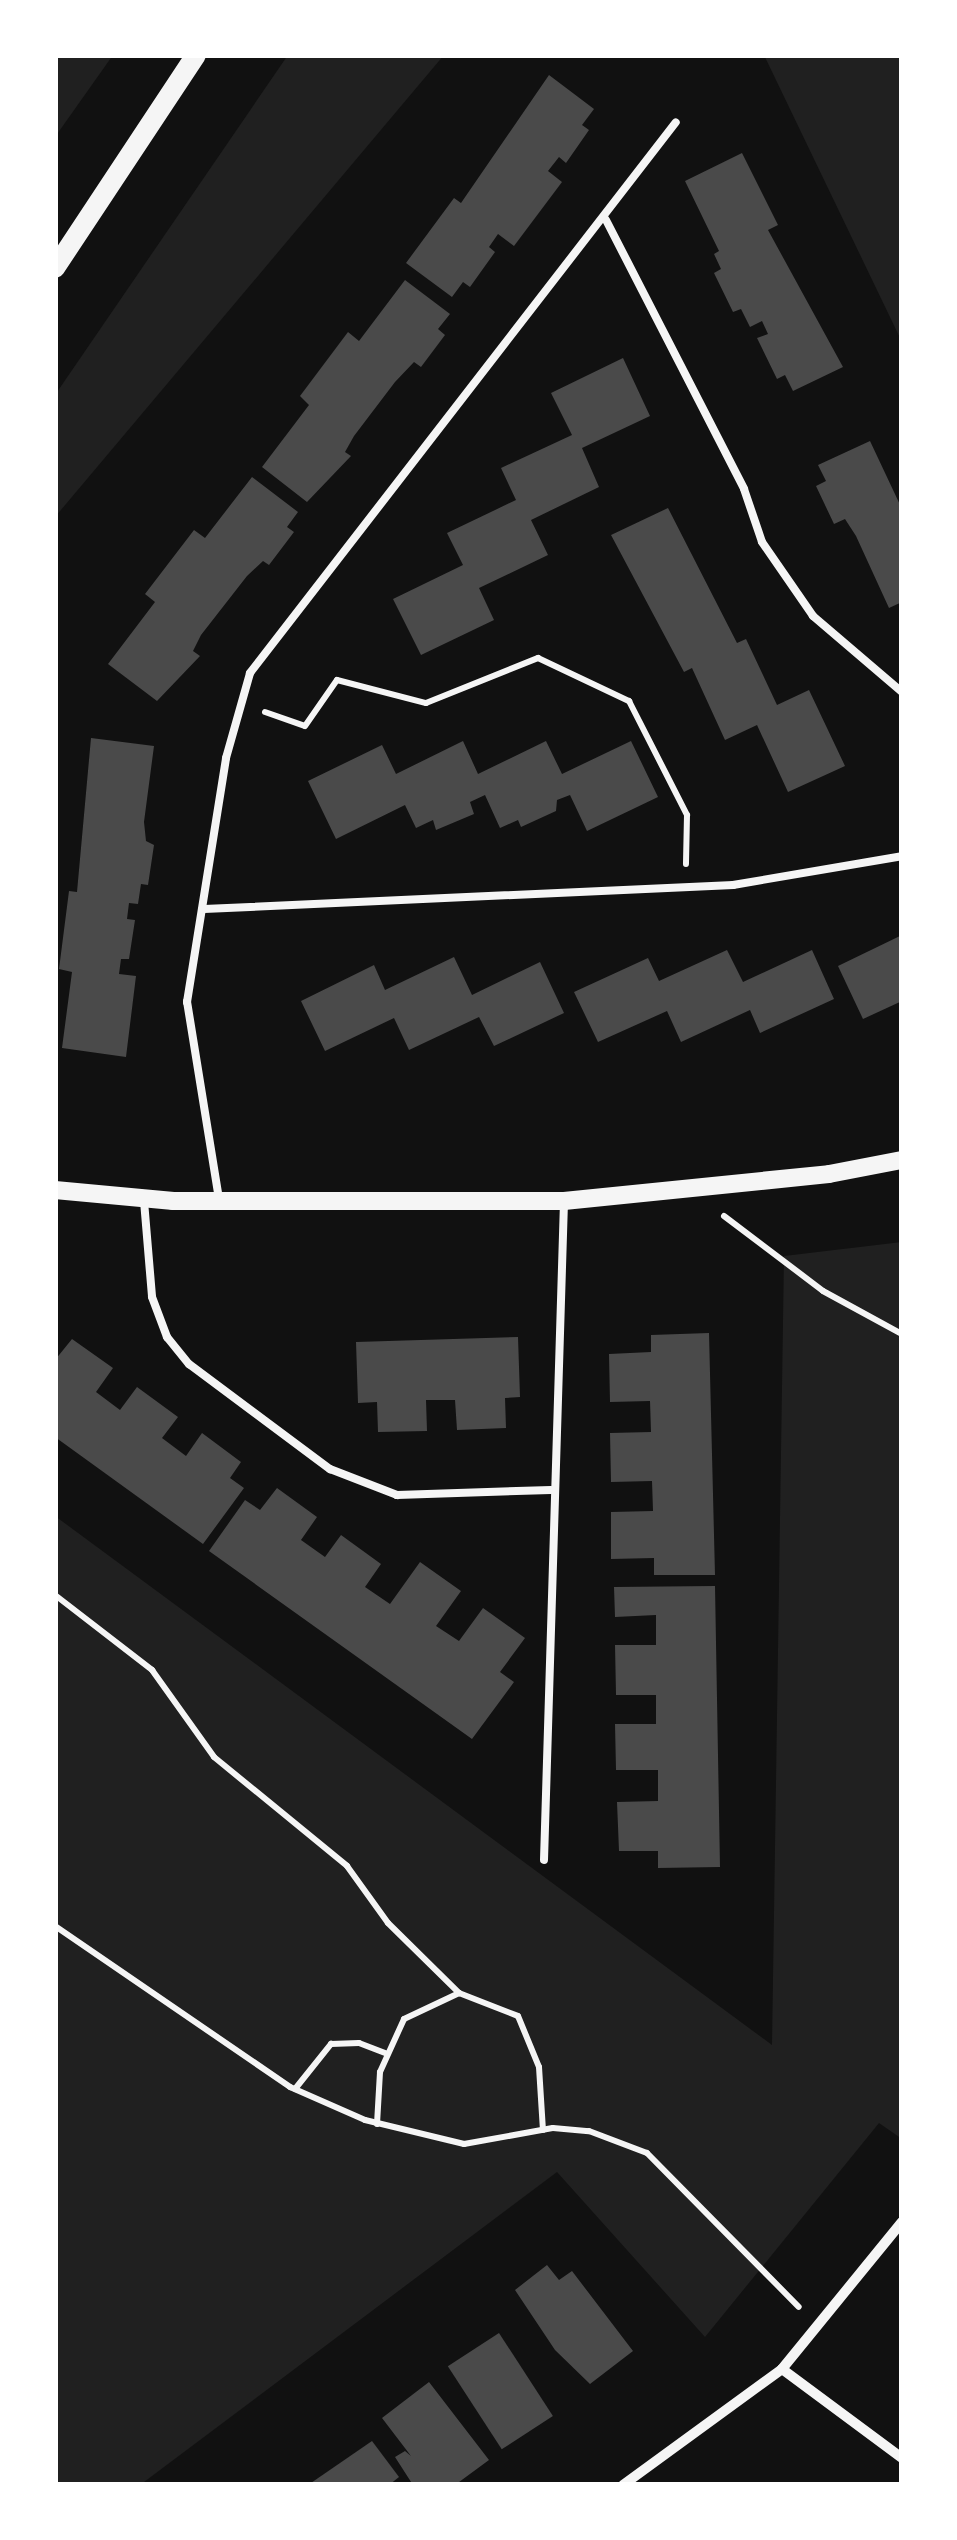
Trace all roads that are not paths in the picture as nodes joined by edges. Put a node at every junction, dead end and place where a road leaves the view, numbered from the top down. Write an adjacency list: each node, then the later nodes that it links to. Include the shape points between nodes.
1 (196, 55): 4 (main road)
2 (676, 122): 3 (lane)
3 (606, 220): 5 (lane, via 744,489 762,542 813,616); 7 (lane, via 250,672)
4 (55, 268)
5 (902, 692)
6 (902, 856): 7 (lane, via 686,887)
7 (204, 909): 11 (lane, via 188,1002)
8 (902, 1160): 12 (street)
9 (55, 1190): 10 (street)
10 (144, 1198): 11 (street); 13 (lane, via 152,1297 167,1337 190,1364 330,1468 397,1495)
11 (219, 1199): 12 (street)
12 (564, 1201): 13 (lane)
13 (551, 1490): 14 (lane)
14 (544, 1860)
15 (902, 2222): 16 (street)
16 (782, 2369): 17 (street); 18 (street)
17 (902, 2458)
18 (623, 2485)

